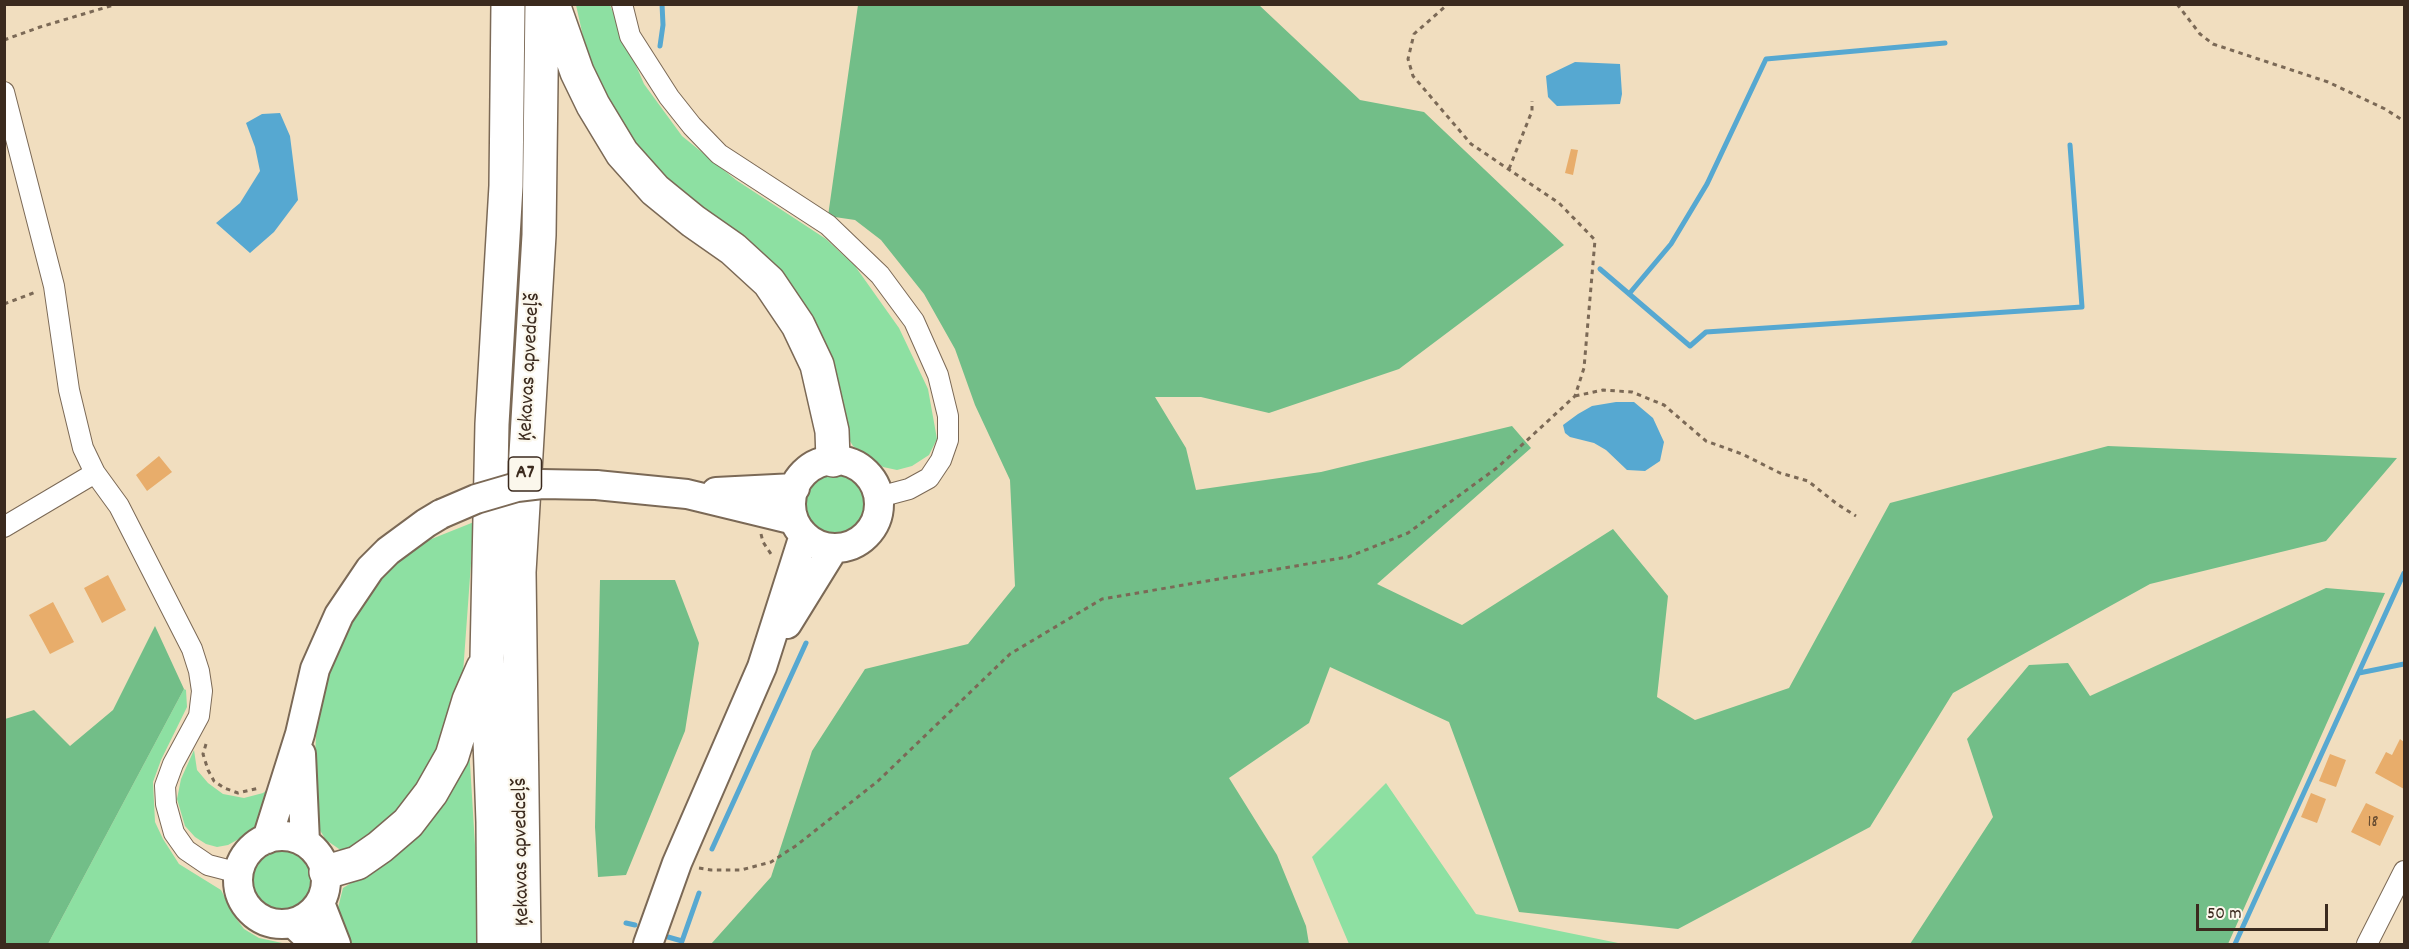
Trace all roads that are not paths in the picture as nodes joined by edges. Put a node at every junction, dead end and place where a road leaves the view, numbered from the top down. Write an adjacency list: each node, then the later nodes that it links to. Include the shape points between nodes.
1 (508, 4): 14 (highway, Ķekavas apvedceļš / A7, via 506,186 492,424)
2 (542, 4): 26 (highway, Ķekavas apvedceļš / A7, via 539,235 519,572)
3 (553, 4): 6 (highway, via 577,72 622,153 655,190 733,249 769,282 798,324 818,365 832,431)
4 (622, 4): 10 (street, via 630,36 692,126 720,154 828,225 880,275 914,321 938,375 948,416 948,440 929,478 909,489)
5 (4, 92): 7 (street, via 54,286 69,390 83,448)
6 (833, 460): 8 (main road, via 810,468); 10 (main road, via 858,466 868,474)
7 (95, 473): 11 (street); 19 (street, via 119,506 187,639 199,671 199,716 172,764 165,786 174,832 186,850 208,865)
8 (795, 488): 9 (main road); 12 (main road, via 791,504)
9 (687, 494): 12 (main road); 16 (main road, bridge, via 542,484 476,499 426,523 370,569 339,615 315,669)
10 (879, 497): 13 (main road, via 877,516 869,534 847,547)
11 (4, 527)
12 (799, 527): 13 (main road, via 818,545); 15 (main road)
13 (834, 548): 15 (main road)
14 (487, 658): 21 (highway, via 452,756 431,793 408,824); 25 (highway, Ķekavas apvedceļš / A7)
15 (762, 667): 27 (main road, via 677,863)
16 (300, 734): 17 (main road); 18 (main road)
17 (267, 839): 18 (main road, via 287,836); 19 (main road, via 245,856)
18 (305, 842): 21 (main road, via 319,855)
19 (239, 873): 22 (main road, via 240,894 252,913 271,923)
20 (2402, 881): 28 (street)
21 (323, 888): 22 (main road, via 309,916); 24 (main road)
22 (293, 923): 23 (main road)
23 (315, 945)
24 (336, 945)
25 (494, 945)
26 (524, 945)
27 (648, 945)
28 (2367, 945)

